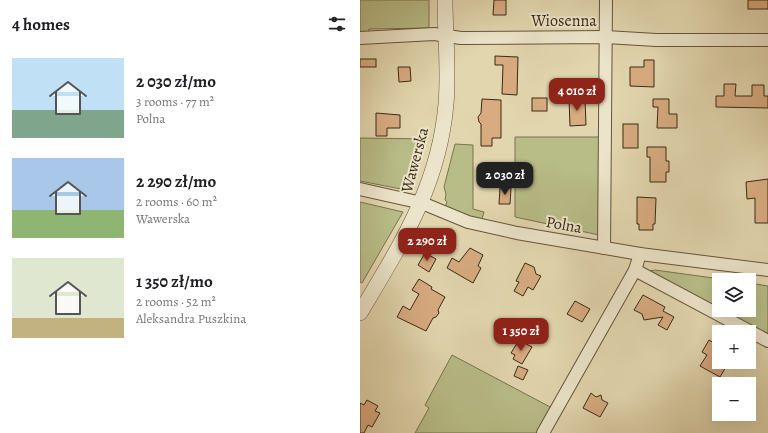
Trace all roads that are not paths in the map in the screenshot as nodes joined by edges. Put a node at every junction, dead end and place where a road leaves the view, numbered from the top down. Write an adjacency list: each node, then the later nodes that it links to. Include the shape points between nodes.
1 (446, 0): 3 (street, Wawerska)
2 (606, 0): 4 (street)
3 (445, 36): 4 (street, Wiosenna); 5 (street, Wiosenna, via 434,34); 8 (street, Wawerska, via 446,103 442,136)
4 (606, 37): 6 (street, Wiosenna, via 656,40); 9 (street)
5 (360, 38)
6 (768, 40)
7 (360, 189): 8 (street, Polna)
8 (422, 202): 9 (street, Polna, via 468,222); 13 (street, Wawerska)
9 (604, 248): 10 (street, Polna)
10 (640, 254): 11 (street); 12 (street, Polna)
11 (635, 270): 14 (street); 15 (street)
12 (768, 270)
13 (360, 313)
14 (768, 341)
15 (544, 433)

